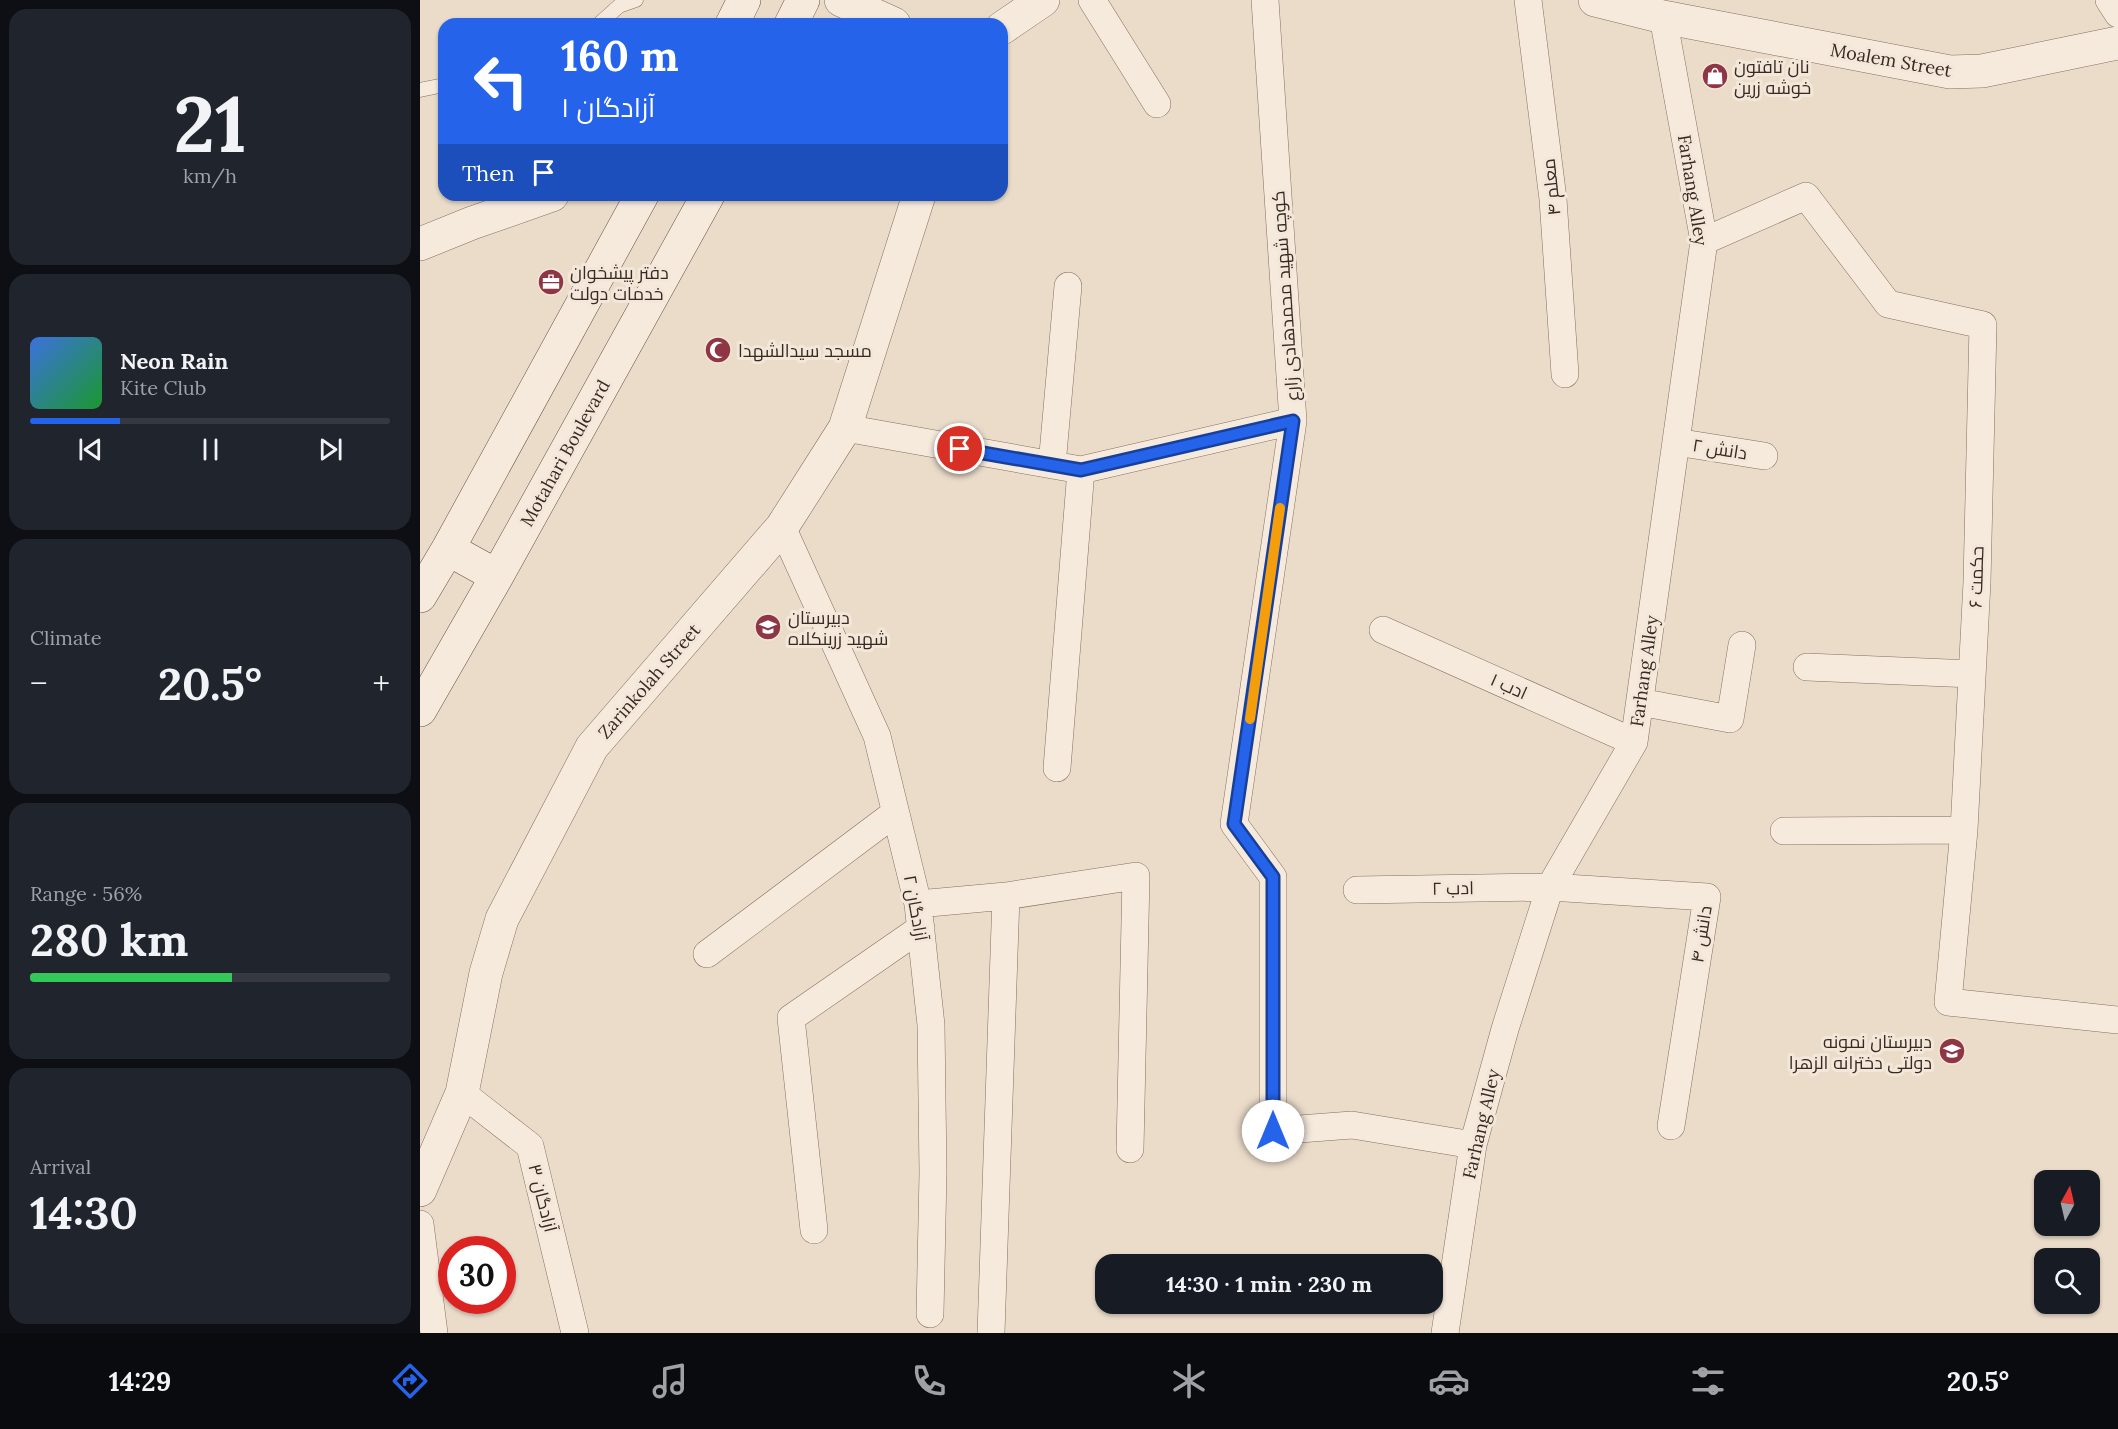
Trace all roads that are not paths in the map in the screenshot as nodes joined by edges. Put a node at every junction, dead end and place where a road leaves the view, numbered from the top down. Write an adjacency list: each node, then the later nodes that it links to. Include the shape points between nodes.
1 (636, 0): 13 (lane, via 619,6)
2 (744, 0): 14 (street)
3 (802, 0): 15 (street)
4 (841, 0): 16 (street)
5 (1043, 0): 17 (street)
6 (1092, 0): 21 (street)
7 (1265, 0): 30 (street, کوچه شهید محمدهادی زارع)
8 (1528, 0): 29 (street, معلم ۴, via 1553,199)
9 (1594, 0): 12 (street, Moalem Street)
10 (2109, 0): 11 (street)
11 (2118, 14)
12 (1663, 17): 18 (street, Moalem Street, via 1950,72 1982,71); 26 (street, Farhang Alley)
13 (606, 18)
14 (735, 18)
15 (794, 18)
16 (881, 18)
17 (1008, 24)
18 (2118, 43)
19 (438, 86): 20 (lane)
20 (420, 90)
21 (1157, 104)
22 (535, 201): 27 (street)
23 (639, 201): 37 (street)
24 (705, 201): 38 (street, Motahari Boulevard)
25 (917, 201): 31 (street, Zarinkolah Street)
26 (1704, 241): 32 (street, Farhang Alley); 43 (street, حکمت ۶, via 1806,196 1888,304 1983,325)
27 (420, 244)
28 (1068, 286): 34 (street)
29 (1565, 374)
30 (1293, 421): 35 (street); 59 (street, کوچه شهید محمدهادی زارع, via 1234,824 1273,877 1273,1131 1352,1125)
31 (845, 428): 34 (street); 36 (street, Zarinkolah Street)
32 (1676, 442): 33 (street, دانش ۲); 44 (street, Farhang Alley)
33 (1764, 456)
34 (1052, 465): 35 (street)
35 (1081, 470): 47 (street)
36 (783, 527): 48 (street, آزادگان ۲, via 877,736); 57 (street, Zarinkolah Street, via 592,747 502,919 486,973)
37 (448, 549): 38 (street); 39 (street)
38 (497, 576): 45 (street, Motahari Boulevard)
39 (420, 596)
40 (1383, 630): 46 (street, ادب ۱)
41 (1742, 645): 44 (street, via 1730,719)
42 (1807, 666): 43 (street)
43 (1972, 674): 49 (street, حکمت ۶)
44 (1640, 702): 46 (street, Farhang Alley)
45 (420, 710)
46 (1634, 742): 51 (street, Farhang Alley)
47 (1057, 768)
48 (895, 813): 54 (street, آزادگان ۲); 55 (street)
49 (1964, 830): 50 (street); 56 (street, حکمت ۶, via 1948,1002)
50 (1784, 831)
51 (1550, 887): 52 (street, ادب ۲); 58 (street, دانش ۴, via 1707,897); 59 (street, Farhang Alley)
52 (1357, 890)
53 (1006, 896): 54 (street); 60 (street, via 1136,876); 67 (street)
54 (919, 916): 63 (street, via 791,1018); 64 (street, آزادگان ۲, via 931,1025)
55 (707, 954)
56 (2118, 1020)
57 (462, 1093): 61 (street, Zarinkolah Street); 66 (street, آزادگان ۳, via 530,1146)
58 (1671, 1126)
59 (1473, 1145): 68 (street, Farhang Alley)
60 (1130, 1149)
61 (420, 1190)
62 (420, 1224): 65 (street)
63 (814, 1230)
64 (930, 1314)
65 (434, 1333)
66 (575, 1333)
67 (991, 1333)
68 (1445, 1333)

